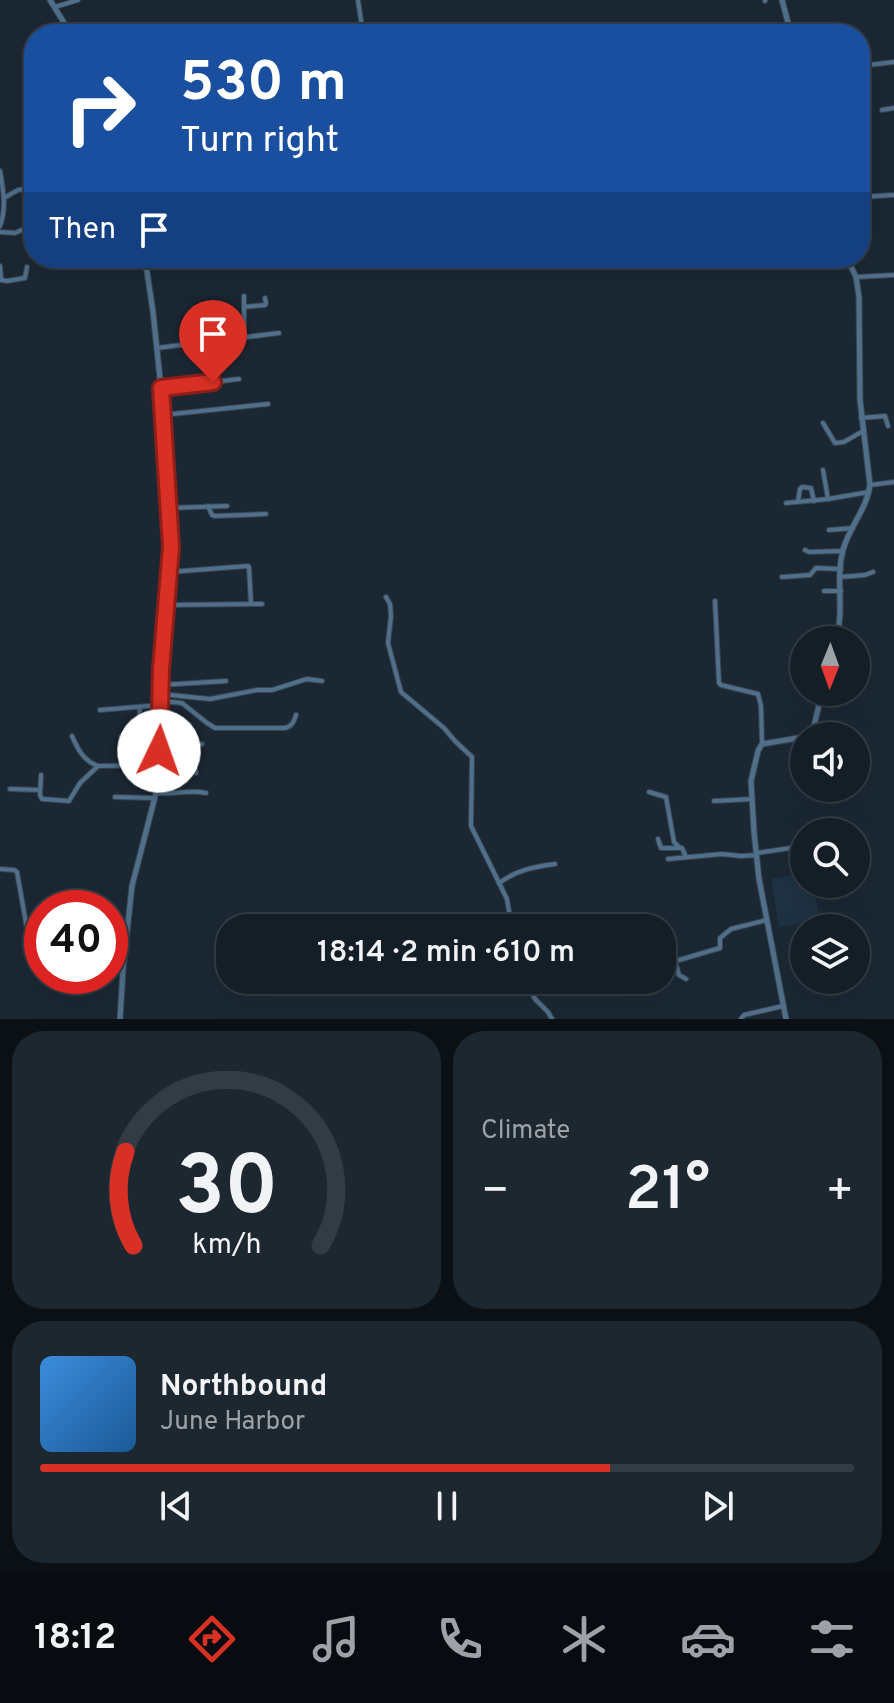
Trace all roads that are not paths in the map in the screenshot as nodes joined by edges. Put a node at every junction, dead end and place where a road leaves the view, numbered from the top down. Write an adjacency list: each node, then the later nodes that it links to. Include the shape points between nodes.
1 (50, 0): 5 (street)
2 (78, 0): 5 (street)
3 (358, 0): 7 (street)
4 (782, 0): 8 (street)
5 (55, 7): 6 (street)
6 (65, 24)
7 (362, 24)
8 (788, 24)
9 (894, 62): 10 (street)
10 (870, 65)
11 (894, 108): 12 (street)
12 (882, 110)
13 (0, 171): 17 (street)
14 (24, 189): 17 (street)
15 (894, 195): 16 (street)
16 (870, 196)
17 (4, 198): 18 (street)
18 (0, 229): 19 (street)
19 (24, 229)
20 (0, 266): 26 (street)
21 (27, 268): 26 (street, via 26,277)
22 (146, 268): 32 (street)
23 (852, 268): 25 (street)
24 (894, 275): 25 (street)
25 (856, 277): 37 (street)
26 (1, 281)
27 (244, 296): 29 (street)
28 (265, 298): 29 (street, via 265,305)
29 (244, 307): 31 (street, via 244,329)
30 (279, 333): 31 (street)
31 (237, 338): 32 (street)
32 (157, 348): 34 (street)
33 (239, 379): 34 (street)
34 (161, 388): 36 (street)
35 (268, 404): 36 (street)
36 (163, 415): 50 (street)
37 (861, 418): 39 (street, via 885,416); 40 (street)
38 (823, 423): 40 (street, via 835,443)
39 (888, 426)
40 (863, 431): 43 (street)
41 (823, 470): 44 (street)
42 (894, 482): 43 (street)
43 (870, 488): 44 (street); 52 (street)
44 (828, 499): 45 (street)
45 (814, 501): 46 (street); 46 (street, via 809,487 801,488)
46 (798, 502): 47 (street)
47 (786, 503)
48 (208, 506): 49 (street); 50 (street); 51 (street, via 215,516)
49 (227, 506)
50 (170, 508): 57 (street)
51 (266, 514)
52 (853, 528): 53 (street); 55 (street)
53 (829, 530)
54 (805, 550): 55 (street)
55 (843, 551): 56 (street)
56 (841, 569): 59 (street, via 816,568 810,575); 60 (street)
57 (170, 572): 65 (street, via 248,566); 67 (street)
58 (873, 572): 60 (street)
59 (782, 577)
60 (840, 577): 62 (street)
61 (824, 591): 62 (street)
62 (841, 591): 68 (street)
63 (386, 597): 102 (street, via 391,616 388,643 401,692 472,757 471,826)
64 (715, 601): 81 (street, via 719,683 758,694)
65 (251, 604): 66 (street); 67 (street)
66 (262, 604)
67 (167, 605): 71 (street)
68 (840, 626)
69 (226, 681): 71 (street)
70 (322, 681): 72 (street, via 307,679 210,699)
71 (161, 685): 72 (street)
72 (161, 700): 73 (street); 75 (street, via 182,703 221,729 285,728); 79 (street)
73 (140, 707): 74 (street); 77 (street, via 138,735)
74 (100, 710)
75 (296, 715)
76 (72, 736): 83 (street, via 84,757)
77 (121, 737)
78 (790, 739): 81 (street)
79 (159, 742): 80 (street); 82 (street)
80 (202, 744)
81 (762, 744): 92 (street, via 751,781)
82 (158, 763): 83 (street); 84 (street, via 193,762); 90 (street)
83 (98, 766): 87 (street, via 69,801 42,799)
84 (196, 773)
85 (41, 775): 87 (street)
86 (10, 789): 87 (street)
87 (40, 790)
88 (649, 792): 95 (street, via 666,797 674,842)
89 (206, 793): 90 (street)
90 (155, 796): 91 (street); 106 (street)
91 (115, 797)
92 (752, 799): 93 (street); 97 (street)
93 (714, 801)
94 (658, 839): 95 (street, via 661,848)
95 (680, 848): 98 (street)
96 (790, 848): 97 (street)
97 (757, 854): 98 (street); 105 (street)
98 (686, 857): 99 (street)
99 (668, 859)
100 (555, 864): 102 (street, via 515,872)
101 (0, 869): 103 (street, via 17,872)
102 (499, 883): 104 (street)
103 (24, 912)
104 (509, 914)
105 (767, 920): 107 (street, via 731,929 720,938 720,948); 112 (street)
106 (128, 924)
107 (676, 961)
108 (676, 964): 109 (street)
109 (686, 979)
110 (122, 994): 113 (street)
111 (532, 994): 114 (street)
112 (783, 1005): 115 (street); 116 (street)
113 (120, 1019)
114 (552, 1019)
115 (741, 1019)
116 (786, 1019)

